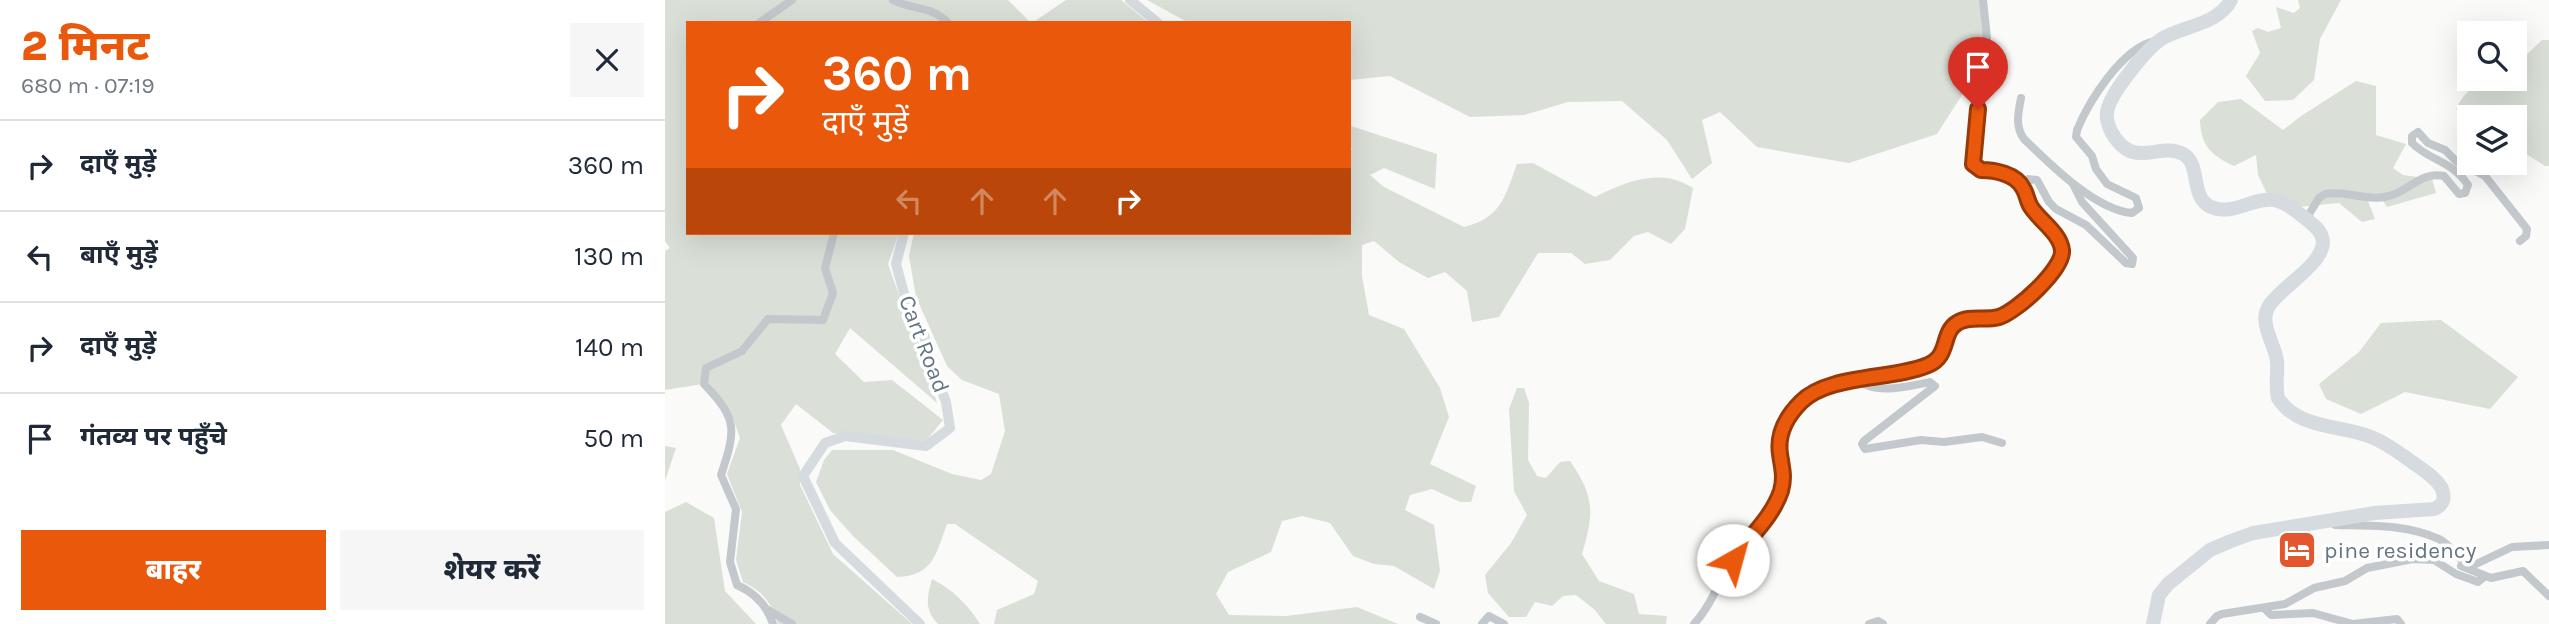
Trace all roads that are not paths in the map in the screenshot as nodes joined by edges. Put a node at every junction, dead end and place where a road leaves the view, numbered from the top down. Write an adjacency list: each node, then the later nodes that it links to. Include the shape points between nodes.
1 (792, 0): 6 (street)
2 (893, 0): 7 (street, via 937,11)
3 (1130, 0): 8 (main road)
4 (1983, 0): 12 (street, via 1987,38 1973,164 1981,170 1998,170)
5 (2231, 0): 9 (highway, via 2209,21)
6 (762, 21)
7 (946, 21)
8 (1156, 21)
9 (2161, 39): 11 (street, via 2139,47 2109,77 2076,137 2092,156 2100,177 2136,198 2139,208 2128,213); 13 (highway, via 2112,99 2107,113 2118,144 2147,154 2181,152 2192,165 2200,198 2208,206 2234,209 2277,200)
10 (2021, 98): 11 (street, via 2018,131)
11 (2073, 184): 12 (street, via 2083,202 2133,258 2132,264 2086,225 2056,209 2037,180 2028,179)
12 (2023, 187): 17 (street, via 2030,206 2063,251 2055,269 2000,317 1956,323 1944,350 1931,364)
13 (2306, 219): 16 (street, via 2325,194 2382,198 2427,177 2444,176 2459,194 2465,193 2468,185 2464,179 2412,143 2418,132 2496,187 2527,229); 19 (highway, via 2322,237 2319,256 2281,291 2265,314 2277,362 2278,398 2291,412 2314,422 2388,445 2434,478 2444,493 2442,504 2434,509)
14 (833, 235): 25 (street, via 825,268 834,293 823,320 768,319 743,351 706,368 704,384 732,424 732,442 721,475 737,509 730,562 737,585)
15 (903, 235): 29 (main road, Cart Road, via 896,264 909,312 924,334 950,428 926,446 845,436 825,443 803,476 835,543)
16 (2520, 241)
17 (1857, 379): 18 (street, via 1873,388 1935,386 1868,437 1862,444 1865,449 1982,437); 33 (street, via 1807,397 1786,421 1779,443 1784,474 1776,503 1733,560)
18 (2002, 443)
19 (2318, 523): 21 (street, via 2398,526 2442,540); 36 (highway, via 2253,533 2210,550 2159,595)
20 (2549, 545): 21 (street, via 2512,547 2474,565)
21 (2457, 557): 22 (street, via 2461,565)
22 (2484, 577): 23 (street, via 2522,571); 24 (street, via 2478,582 2430,559 2406,560 2367,568 2345,581)
23 (2549, 596)
24 (2265, 608): 37 (street, via 2222,614); 38 (street, via 2271,615 2313,613 2353,624 2397,619)
25 (768, 610): 27 (street); 28 (street)
26 (1420, 617): 30 (street)
27 (773, 624)
28 (792, 624)
29 (921, 624)
30 (1436, 624)
31 (1482, 624): 32 (street, via 1492,616)
32 (1504, 624)
33 (1694, 624)
34 (1869, 624): 35 (street)
35 (1883, 624)
36 (2153, 624)
37 (2210, 624)
38 (2401, 624)

